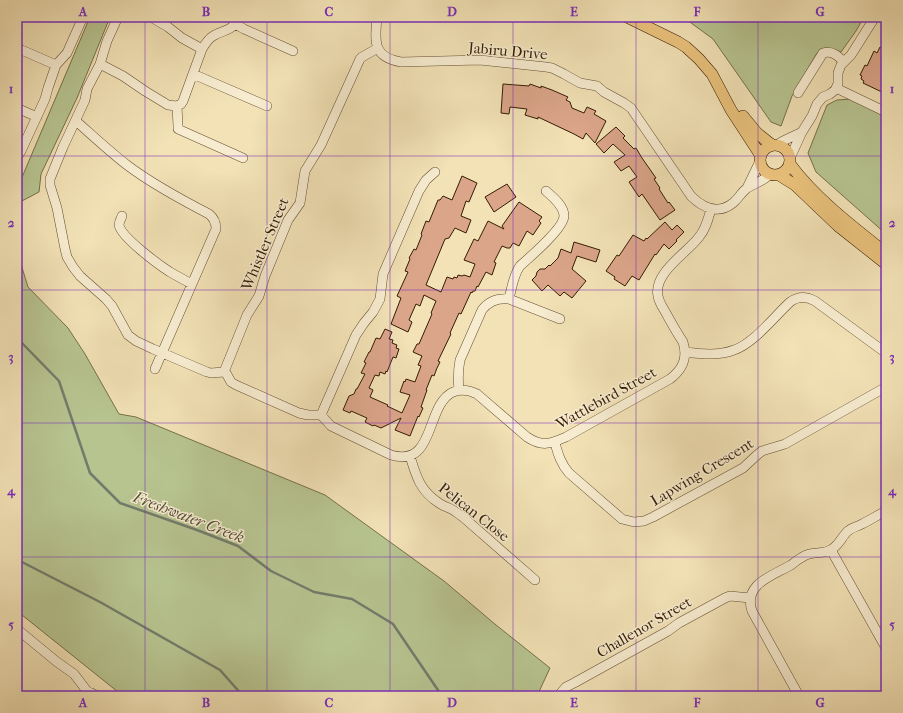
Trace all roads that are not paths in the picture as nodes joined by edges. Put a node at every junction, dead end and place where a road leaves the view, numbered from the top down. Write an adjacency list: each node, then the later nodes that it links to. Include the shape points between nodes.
1 (83, 17): 15 (street, via 67,53)
2 (118, 17): 14 (street)
3 (151, 17): 11 (street)
4 (377, 17): 10 (street, via 375,35)
5 (627, 17): 29 (main road, via 678,42 699,59 712,74)
6 (644, 17): 26 (main road, via 680,35 699,49 720,75 746,120 761,137)
7 (875, 17): 13 (street)
8 (236, 20): 11 (street, via 232,27 212,36); 12 (street, via 244,29)
9 (17, 48): 15 (street)
10 (378, 48): 35 (street, Jabiru Drive, via 385,57 401,62 480,60 552,68 580,83 597,86 631,108 691,196 704,207); 46 (street, Whistler Street, via 360,59 321,145 308,166 303,178 300,203 288,220 259,296 247,315)
11 (202, 49): 16 (street)
12 (293, 51)
13 (844, 62): 17 (street, via 839,68); 18 (street, via 836,55 823,53)
14 (100, 64): 19 (street, via 168,105); 24 (street)
15 (56, 65): 23 (street)
16 (193, 74): 19 (street, via 183,101); 20 (street)
17 (836, 88): 22 (street); 25 (street, via 834,92 818,101)
18 (798, 93)
19 (177, 106): 28 (street, via 178,129)
20 (267, 106)
21 (17, 108): 23 (street)
22 (886, 112)
23 (37, 117): 27 (street)
24 (76, 121): 39 (street, via 127,165 174,196 213,217 216,230); 43 (street, via 50,179 67,257 80,276 112,306 128,335)
25 (802, 132): 26 (street); 30 (street)
26 (775, 145): 29 (main road, via 765,149); 30 (main road, via 786,149)
27 (17, 157)
28 (243, 158)
29 (760, 159): 32 (main road, via 764,169); 33 (street)
30 (790, 161): 32 (main road, via 788,169); 37 (main road, via 804,182)
31 (435, 172): 49 (street, via 419,191 383,274 380,299 356,335)
32 (775, 174): 33 (street); 38 (main road, via 795,185 838,226)
33 (747, 188): 35 (street, via 732,204)
34 (546, 191): 40 (street, via 563,210 563,221 515,273)
35 (711, 209): 42 (street, via 703,232 661,277 657,291)
36 (122, 216): 39 (street, via 119,225 127,238 169,271)
37 (886, 253)
38 (886, 264)
39 (192, 284): 43 (street)
40 (510, 299): 41 (street); 48 (street, via 496,299 482,310 460,360)
41 (560, 319)
42 (685, 352): 44 (street, via 712,354 729,352 741,347 752,340 790,302 802,297 815,301); 50 (street, Wattlebird Street, via 682,368 670,379)
43 (162, 353): 45 (street); 46 (street, via 207,372)
44 (886, 353)
45 (155, 369)
46 (224, 372): 49 (street, via 231,382 299,413)
47 (886, 387): 50 (street, Lapwing Crescent, via 785,444 762,452 743,468 644,521 622,519 564,468)
48 (459, 390): 50 (street, Wattlebird Street, via 477,394 540,444); 51 (street, via 443,400 422,446)
49 (321, 415): 51 (street, via 331,426 391,456)
50 (554, 443)
51 (410, 456): 54 (street, Pelican Close, via 425,491 440,504 463,517)
52 (886, 511): 53 (street, via 852,528)
53 (831, 550): 55 (street, via 802,557 758,584); 57 (street)
54 (535, 580)
55 (750, 598): 60 (street, Challenor Street, via 725,598 678,622 668,631 566,687); 61 (street, via 752,611)
56 (17, 629): 58 (street, via 74,674)
57 (886, 648)
58 (85, 694): 59 (street)
59 (98, 696)
60 (558, 696)
61 (799, 696)

